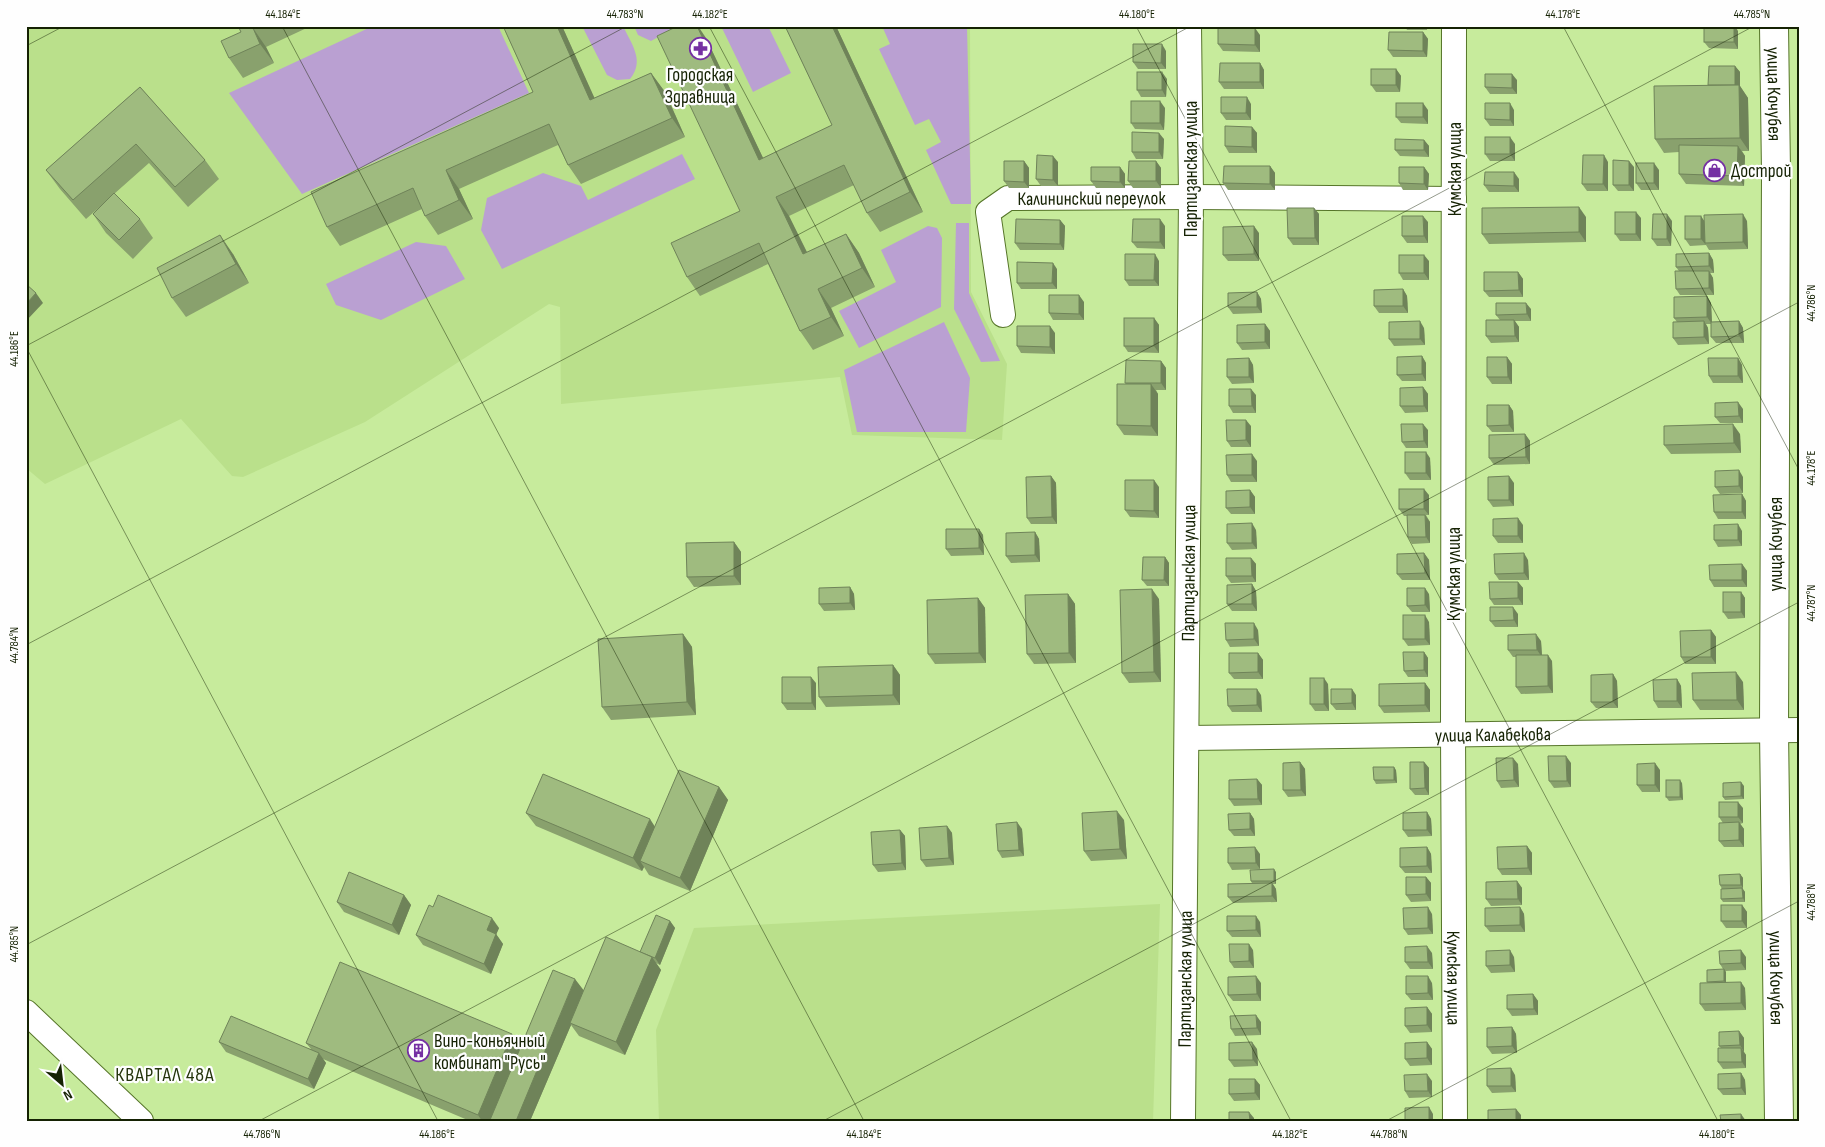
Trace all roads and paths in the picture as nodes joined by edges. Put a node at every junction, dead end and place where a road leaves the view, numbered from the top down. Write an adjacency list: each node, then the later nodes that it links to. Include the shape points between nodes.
1 (1189, 26): 4 (street, Партизанская улица)
2 (1454, 26): 5 (street, Кумская улица)
3 (1774, 26): 7 (main road, улица Кочубея)
4 (1191, 196): 5 (street, Калининский переулок); 6 (street, Калининский переулок, via 1008,198 988,212); 9 (street, Партизанская улица)
5 (1454, 198): 8 (street, Кумская улица)
6 (1003, 315)
7 (1786, 730): 8 (street, улица Калабекова); 14 (main road, улица Кочубея)
8 (1453, 733): 9 (street, улица Калабекова); 13 (street, Кумская улица)
9 (1187, 738): 12 (street, Партизанская улица)
10 (26, 1012): 11 (street)
11 (139, 1120)
12 (1183, 1121)
13 (1455, 1121)
14 (1779, 1121)

